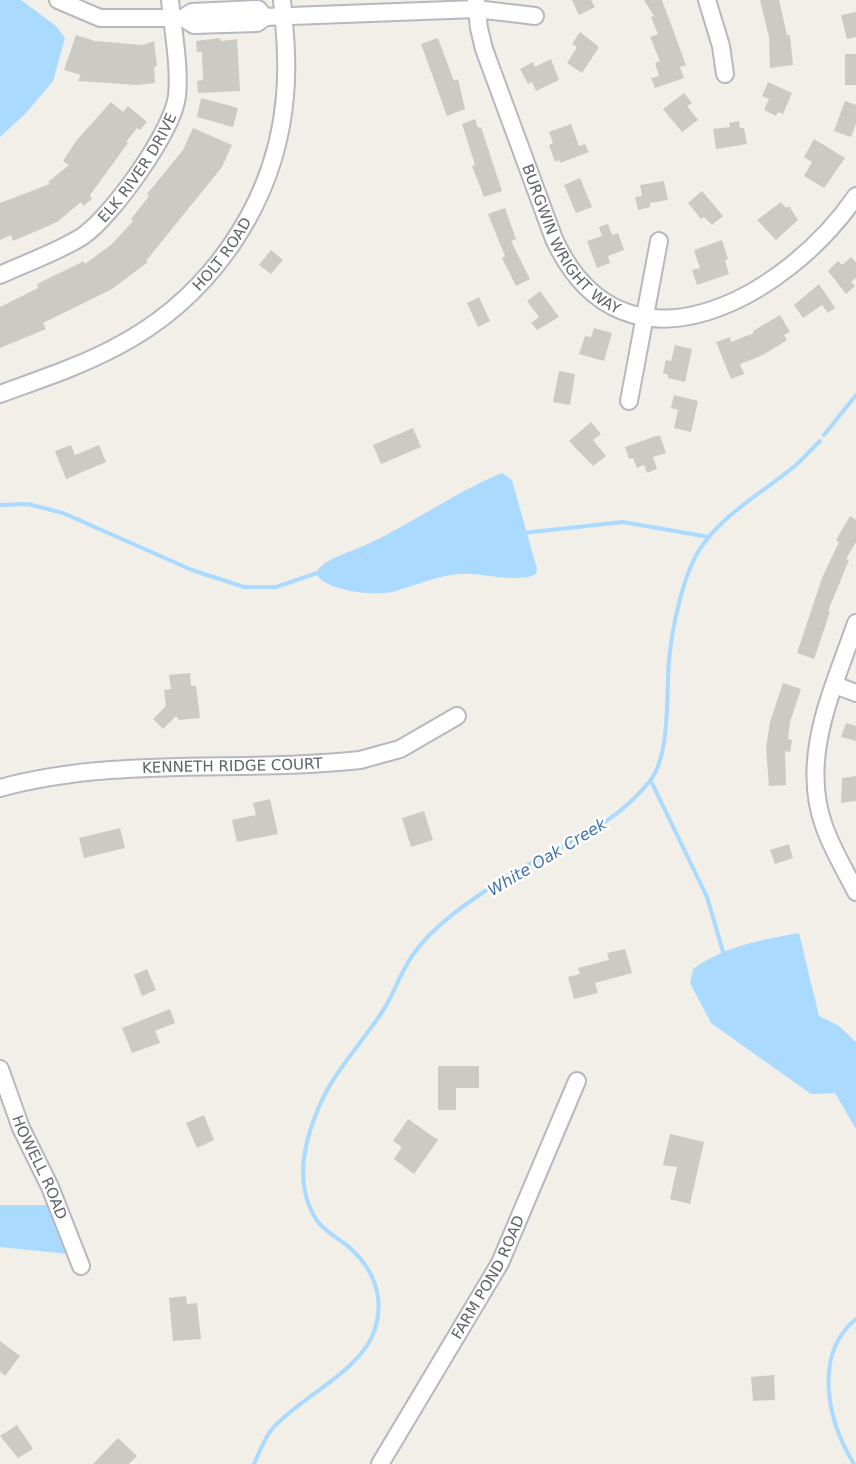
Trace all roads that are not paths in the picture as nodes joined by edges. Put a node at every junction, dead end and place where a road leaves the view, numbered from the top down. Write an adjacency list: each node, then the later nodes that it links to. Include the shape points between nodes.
1 (58, 0): 7 (street, via 100,18)
2 (170, 0): 7 (street, ELK RIVER DRIVE)
3 (707, 0): 8 (street)
4 (476, 4): 5 (street); 6 (street); 12 (street, BURGWIN WRIGHT WAY, via 484,49 561,255 598,298 624,312)
5 (283, 8): 7 (street, via 257,23 194,25); 13 (street, HOLT ROAD, via 286,93 273,162 256,204 226,253 184,300 140,333 94,358)
6 (535, 16)
7 (177, 19): 11 (street, ELK RIVER DRIVE, via 177,96 169,124 154,148 93,228 68,245)
8 (725, 74)
9 (856, 196): 12 (street, BURGWIN WRIGHT WAY, via 808,252 741,298 696,316)
10 (659, 241): 12 (street)
11 (0, 275)
12 (645, 317): 14 (street)
13 (0, 394)
14 (629, 401)
15 (856, 623): 16 (street)
16 (835, 685): 17 (street); 20 (street, via 816,744 815,783 823,824)
17 (856, 693)
18 (457, 716): 19 (street, KENNETH RIDGE COURT, via 400,749 360,760 86,773)
19 (0, 788)
20 (856, 892)
21 (2, 1079): 23 (street, HOWELL ROAD)
22 (577, 1081): 24 (street, FARM POND ROAD, via 500,1263)
23 (81, 1266)
24 (380, 1464)

